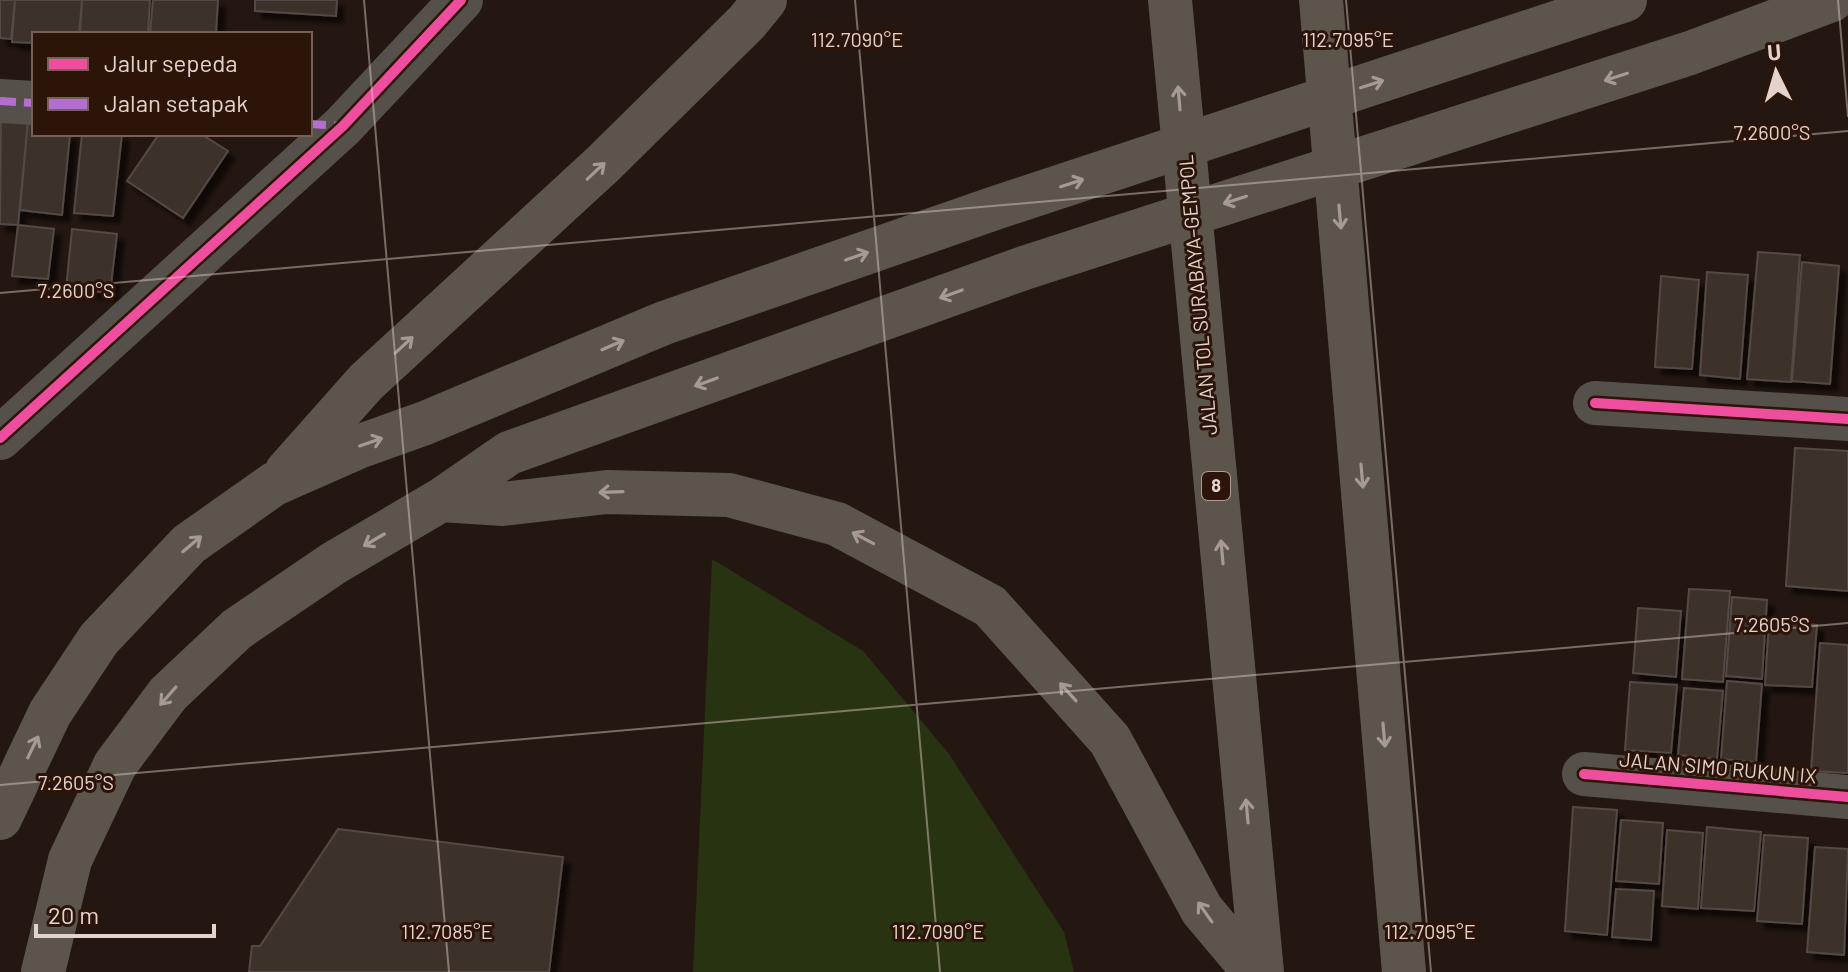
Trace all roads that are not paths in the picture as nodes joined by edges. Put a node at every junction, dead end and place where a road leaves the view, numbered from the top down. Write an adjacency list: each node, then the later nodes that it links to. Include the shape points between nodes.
1 (461, 0): 9 (street)
2 (765, 0): 13 (highway, one-way to 2, via 366,382 603,164)
3 (1170, 0): 20 (highway, JALAN TOL SURABAYA–GEMPOL / 8, one-way to 3)
4 (1321, 0): 21 (highway, one-way to 21)
5 (1625, 0): 13 (highway, one-way to 5, via 664,323)
6 (1832, 0): 14 (highway, one-way to 14, via 1690,53 1024,268 509,453)
7 (0, 101): 8 (street)
8 (32, 103)
9 (327, 125): 12 (street)
10 (1595, 403): 11 (street)
11 (1848, 419)
12 (0, 438)
13 (274, 484): 17 (highway, one-way to 13, via 50,713 99,639 189,544)
14 (441, 500): 18 (highway, one-way to 18, via 237,629 168,694 115,765 70,860); 19 (highway, one-way to 14, via 1202,910 1110,740 990,606 837,524 729,495 607,492 503,504)
15 (1584, 774): 16 (street, JALAN SIMO RUKUN IX)
16 (1848, 797)
17 (0, 818)
18 (43, 972)
19 (1254, 972)
20 (1262, 972)
21 (1404, 972)

